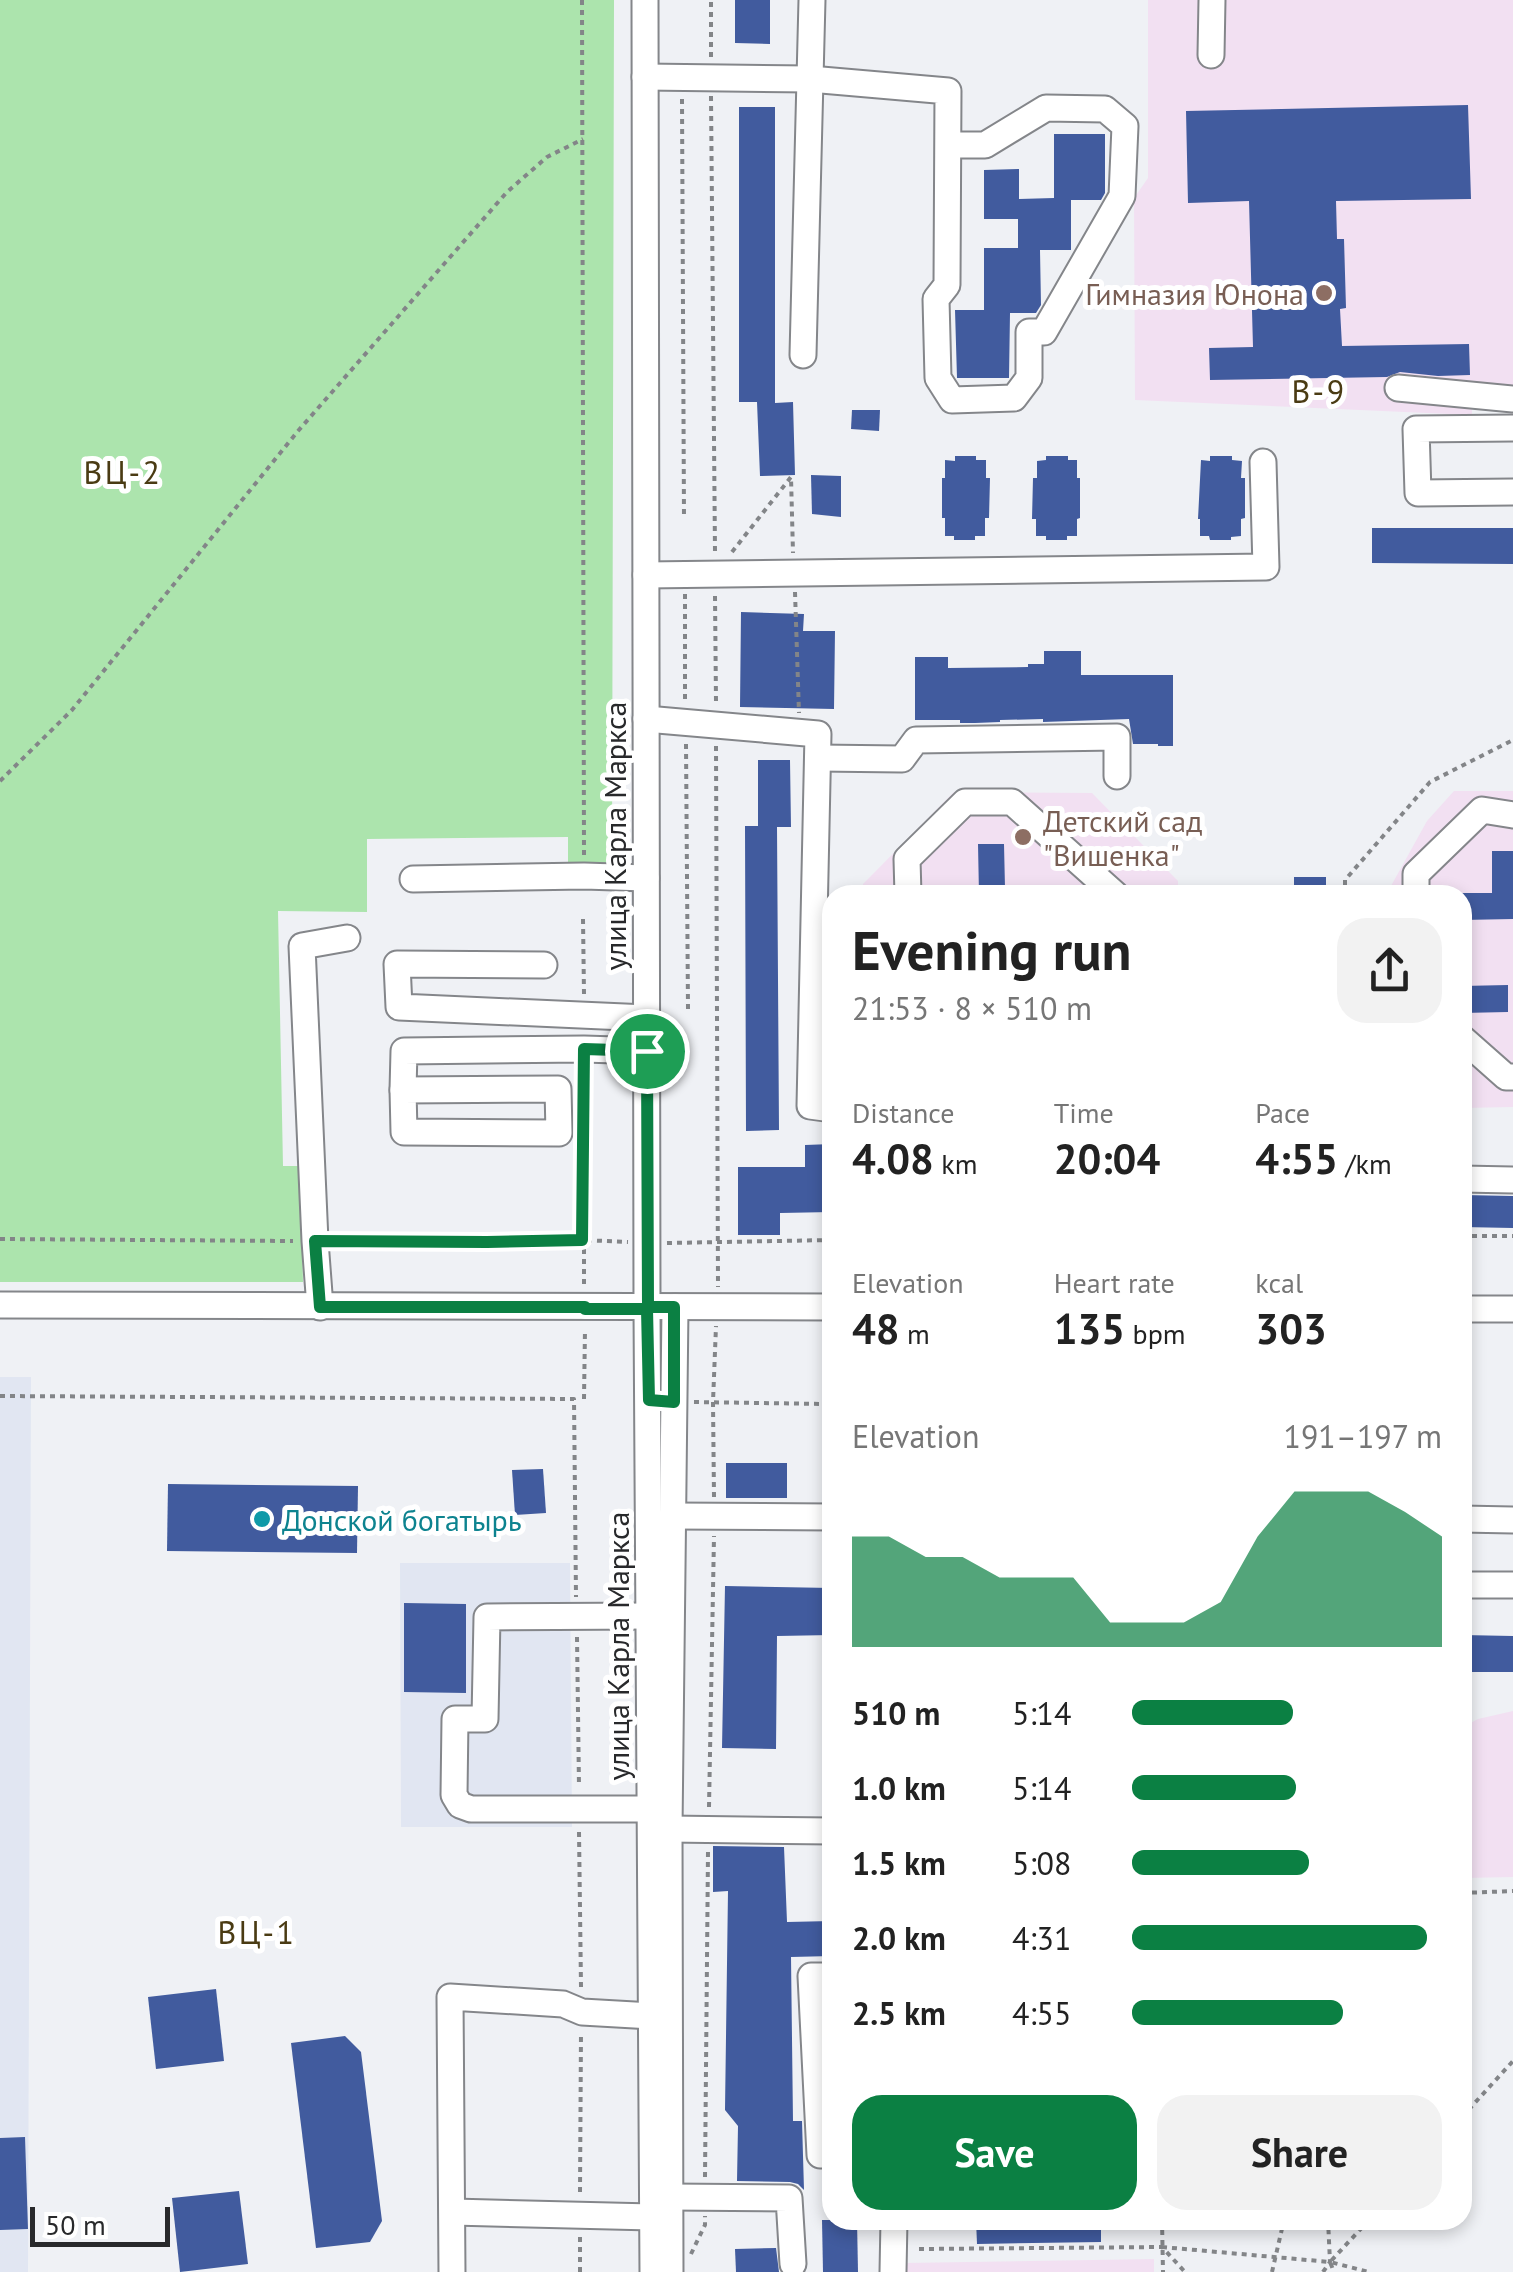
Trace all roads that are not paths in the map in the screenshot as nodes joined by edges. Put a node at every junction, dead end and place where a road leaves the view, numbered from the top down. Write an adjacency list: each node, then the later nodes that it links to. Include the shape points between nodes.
1 (645, 0): 5 (street, улица Карла Маркса)
2 (812, 0): 6 (street)
3 (1212, 0): 4 (street)
4 (1211, 55)
5 (645, 77): 6 (street); 14 (street, улица Карла Маркса)
6 (810, 79): 7 (street, via 948,91); 8 (street)
7 (948, 144): 7 (street, via 985,145 1046,108 1106,109 1125,126 1122,196 1044,332 1029,332 1029,378 1014,398 952,400 938,378 936,299 947,285)
8 (803, 354)
9 (1398, 388): 10 (street)
10 (1513, 399)
11 (1513, 428): 13 (street, via 1416,430 1418,493)
12 (1263, 462): 14 (street, via 1266,567)
13 (1513, 492)
14 (646, 574): 15 (street, улица Карла Маркса)
15 (646, 719): 16 (street, via 818,734); 19 (street, улица Карла Маркса)
16 (818, 758): 17 (street, via 902,759 916,740 1117,737); 31 (street, via 810,1106)
17 (1116, 776)
18 (1513, 815): 23 (street, via 1482,810 1416,874)
19 (646, 878): 20 (street); 26 (street, улица Карла Маркса)
20 (413, 879)
21 (908, 885): 22 (street, via 907,859 965,802 1012,802)
22 (1105, 885)
23 (1416, 885)
24 (347, 938): 34 (street, via 302,946)
25 (544, 965): 26 (street, via 397,964 398,1007)
26 (647, 1018): 28 (street, улица Карла Маркса)
27 (1472, 1047): 29 (street)
28 (647, 1051): 30 (street, via 404,1050); 39 (street, улица Карла Маркса)
29 (1513, 1077)
30 (403, 1090): 30 (street, via 558,1089 559,1133 404,1132)
31 (822, 1108)
32 (1472, 1179): 33 (street)
33 (1513, 1180)
34 (320, 1307): 37 (street); 38 (street)
35 (1472, 1307): 36 (street)
36 (1513, 1307)
37 (0, 1308): 38 (street)
38 (585, 1308): 39 (street)
39 (647, 1308): 40 (street); 48 (street, улица Карла Маркса)
40 (674, 1308): 41 (street); 42 (street, улица Карла Маркса)
41 (822, 1308)
42 (672, 1516): 43 (street); 50 (street, улица Карла Маркса)
43 (822, 1516)
44 (1472, 1520): 45 (street)
45 (1513, 1520)
46 (1472, 1585): 47 (street)
47 (1513, 1586)
48 (650, 1616): 49 (street, улица Карла Маркса); 49 (street, via 487,1617 485,1719 455,1719 454,1795 471,1809)
49 (651, 1809): 53 (street, улица Карла Маркса)
50 (668, 1829): 51 (street); 55 (street, улица Карла Маркса)
51 (822, 1832)
52 (822, 1976): 54 (street, via 811,1976)
53 (652, 2016): 56 (street, via 450,1997); 57 (street, улица Карла Маркса)
54 (822, 2155)
55 (670, 2197): 59 (street, via 789,2198); 60 (street, улица Карла Маркса)
56 (453, 2212): 57 (street); 61 (street)
57 (652, 2217): 62 (street, улица Карла Маркса)
58 (894, 2230): 63 (street)
59 (793, 2264)
60 (678, 2269)
61 (452, 2272)
62 (653, 2272)
63 (893, 2272)

